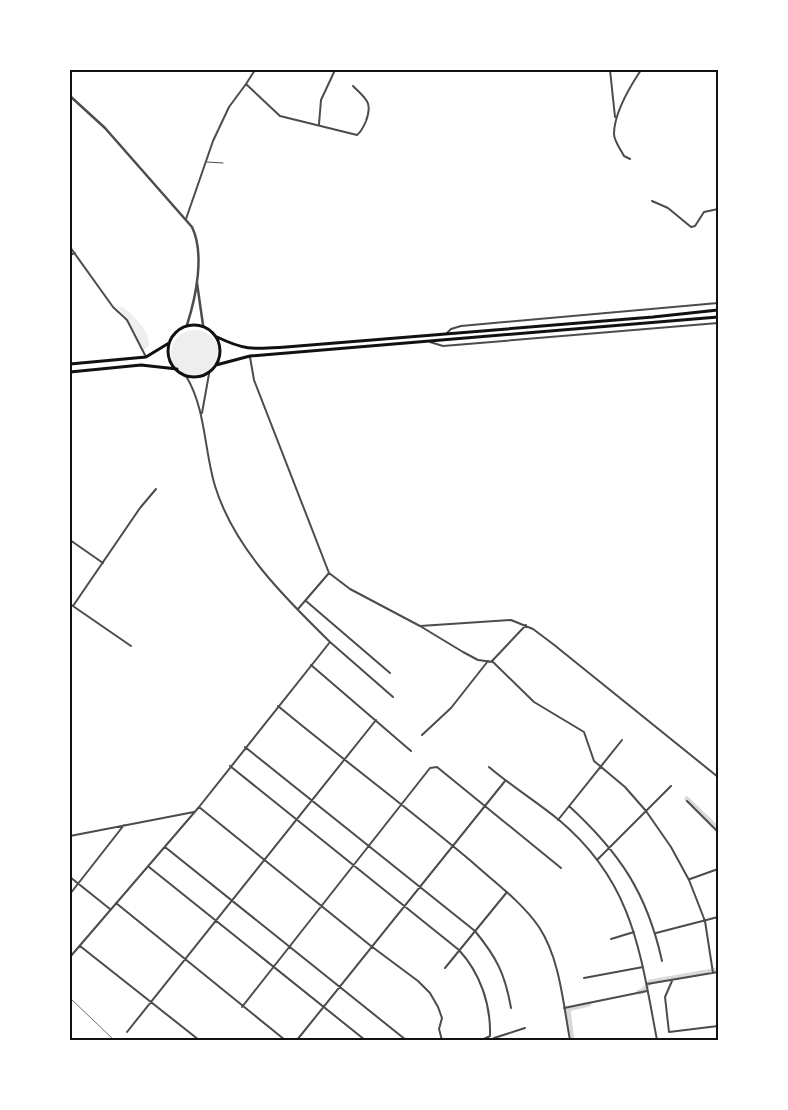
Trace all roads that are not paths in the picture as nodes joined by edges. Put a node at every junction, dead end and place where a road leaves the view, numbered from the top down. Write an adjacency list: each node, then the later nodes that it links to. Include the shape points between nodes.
1 (255, 70): 5 (street)
2 (335, 70): 9 (street, via 322,100)
3 (610, 70): 8 (street)
4 (641, 70): 8 (street)
5 (246, 84): 9 (street, via 280,116); 11 (street, via 229,107)
6 (353, 86): 9 (street, via 370,104 360,133 357,135)
7 (70, 96): 15 (street, via 105,128)
8 (616, 118): 10 (street, via 614,136 624,156)
9 (319, 124)
10 (630, 159)
11 (206, 162): 12 (lane); 15 (street)
12 (223, 163)
13 (652, 201): 14 (street, via 668,208 691,227 704,212)
14 (718, 210)
15 (186, 219): 19 (street, via 197,241)
16 (70, 247): 17 (street)
17 (75, 253): 18 (street); 31 (street, via 113,307 127,320)
18 (70, 254)
19 (196, 279): 24 (street); 25 (street)
20 (718, 303): 26 (street, via 461,326 451,329)
21 (718, 310): 26 (highway)
22 (718, 317): 28 (highway)
23 (718, 323): 28 (street, via 443,346)
24 (187, 325): 25 (highway); 29 (highway, via 173,335)
25 (203, 326): 27 (highway)
26 (446, 335): 27 (highway, via 250,349)
27 (217, 337): 33 (highway, via 220,351)
28 (430, 342): 30 (highway)
29 (169, 343): 31 (highway); 34 (highway, via 169,357)
30 (250, 356): 33 (highway); 42 (street, via 254,380)
31 (146, 357): 32 (highway)
32 (70, 364)
33 (216, 365): 36 (highway)
34 (177, 369): 35 (highway, via 152,365); 37 (highway)
35 (70, 372)
36 (209, 374): 37 (highway, via 198,378); 38 (street)
37 (186, 376): 38 (street, via 197,397)
38 (202, 418): 45 (street, via 207,457 225,511 246,547)
39 (156, 489): 41 (street)
40 (70, 540): 41 (street)
41 (103, 562): 44 (street)
42 (329, 573): 43 (street); 46 (street, via 350,589)
43 (306, 601): 45 (street); 53 (street)
44 (71, 605): 49 (street)
45 (298, 609): 48 (street)
46 (420, 626): 47 (street, via 506,620); 50 (street, via 478,660)
47 (526, 626): 51 (street); 65 (street, via 553,644)
48 (330, 642): 52 (street); 54 (street)
49 (131, 646)
50 (488, 660): 51 (street); 57 (street, via 451,708)
51 (492, 661): 63 (street, via 534,702 584,732 592,755)
52 (311, 665): 55 (street); 56 (street)
53 (390, 672)
54 (393, 697)
55 (278, 706): 59 (street); 61 (street)
56 (376, 720): 60 (street); 61 (street)
57 (422, 736)
58 (622, 740): 63 (street)
59 (245, 747): 62 (street); 68 (street)
60 (411, 750)
61 (345, 761): 68 (street); 70 (street)
62 (230, 766): 73 (street); 76 (street)
63 (601, 766): 72 (street); 74 (street)
64 (489, 767): 66 (street)
65 (718, 777)
66 (505, 780): 71 (street); 77 (street)
67 (671, 786): 74 (street)
68 (312, 801): 76 (street); 82 (street)
69 (687, 801): 79 (street)
70 (401, 805): 71 (street, via 430,768 435,767); 81 (street); 82 (street)
71 (484, 805): 81 (street); 89 (street)
72 (569, 806): 77 (street); 84 (street)
73 (199, 807): 75 (street); 85 (street)
74 (646, 811): 84 (street); 92 (street, via 672,847)
75 (194, 812): 78 (street); 83 (street)
76 (296, 819): 85 (street); 87 (street)
77 (558, 820): 86 (street)
78 (124, 825): 80 (street); 93 (street)
79 (718, 832)
80 (70, 836)
81 (452, 845): 94 (street); 95 (street)
82 (369, 846): 87 (street); 94 (street)
83 (165, 847): 88 (street); 97 (street)
84 (610, 847): 86 (street); 107 (street, via 644,900)
85 (263, 860): 97 (street); 99 (street)
86 (596, 860): 106 (street, via 616,889)
87 (353, 866): 99 (street); 100 (street)
88 (149, 867): 98 (street); 104 (street)
89 (561, 868)
90 (718, 869): 92 (street)
91 (70, 877): 93 (street)
92 (689, 880): 103 (street)
93 (78, 885): 96 (street); 101 (street)
94 (420, 886): 100 (street); 105 (street)
95 (507, 892): 105 (street); 130 (street, via 529,915 549,947)
96 (70, 894)
97 (231, 900): 104 (street); 111 (street)
98 (116, 903): 101 (street); 114 (street)
99 (321, 906): 110 (street); 111 (street)
100 (404, 907): 110 (street); 112 (street)
101 (110, 909): 109 (street)
102 (718, 918): 103 (street)
103 (705, 921): 107 (street); 120 (street)
104 (215, 922): 114 (street); 116 (street)
105 (475, 931): 112 (street); 129 (street, via 501,968)
106 (634, 932): 108 (street); 117 (street)
107 (656, 933): 115 (street)
108 (611, 939)
109 (80, 946): 113 (street); 126 (street)
110 (371, 946): 124 (street); 141 (street, via 418,981 430,994 442,1018 439,1029)
111 (289, 947): 116 (street); 124 (street)
112 (459, 950): 118 (street); 134 (street, via 472,964 480,980)
113 (70, 957)
114 (185, 960): 126 (street); 128 (street)
115 (662, 961)
116 (274, 967): 127 (street); 128 (street)
117 (643, 967): 121 (street); 123 (street)
118 (445, 968)
119 (718, 972): 120 (street)
120 (714, 973): 122 (street)
121 (584, 978)
122 (672, 981): 123 (street); 131 (street, via 665,997 668,1032)
123 (647, 984): 125 (street)
124 (339, 987): 127 (street); 140 (street)
125 (647, 991): 130 (street); 144 (street)
126 (151, 1002): 133 (street); 136 (street)
127 (324, 1006): 138 (street); 139 (street)
128 (242, 1007): 137 (street)
129 (511, 1008)
130 (564, 1008): 143 (street)
131 (718, 1026)
132 (524, 1028): 135 (street)
133 (127, 1032)
134 (490, 1036): 135 (street); 142 (street)
135 (494, 1039)
136 (199, 1040)
137 (285, 1040)
138 (297, 1040)
139 (365, 1040)
140 (406, 1040)
141 (442, 1040)
142 (482, 1040)
143 (570, 1040)
144 (657, 1040)

